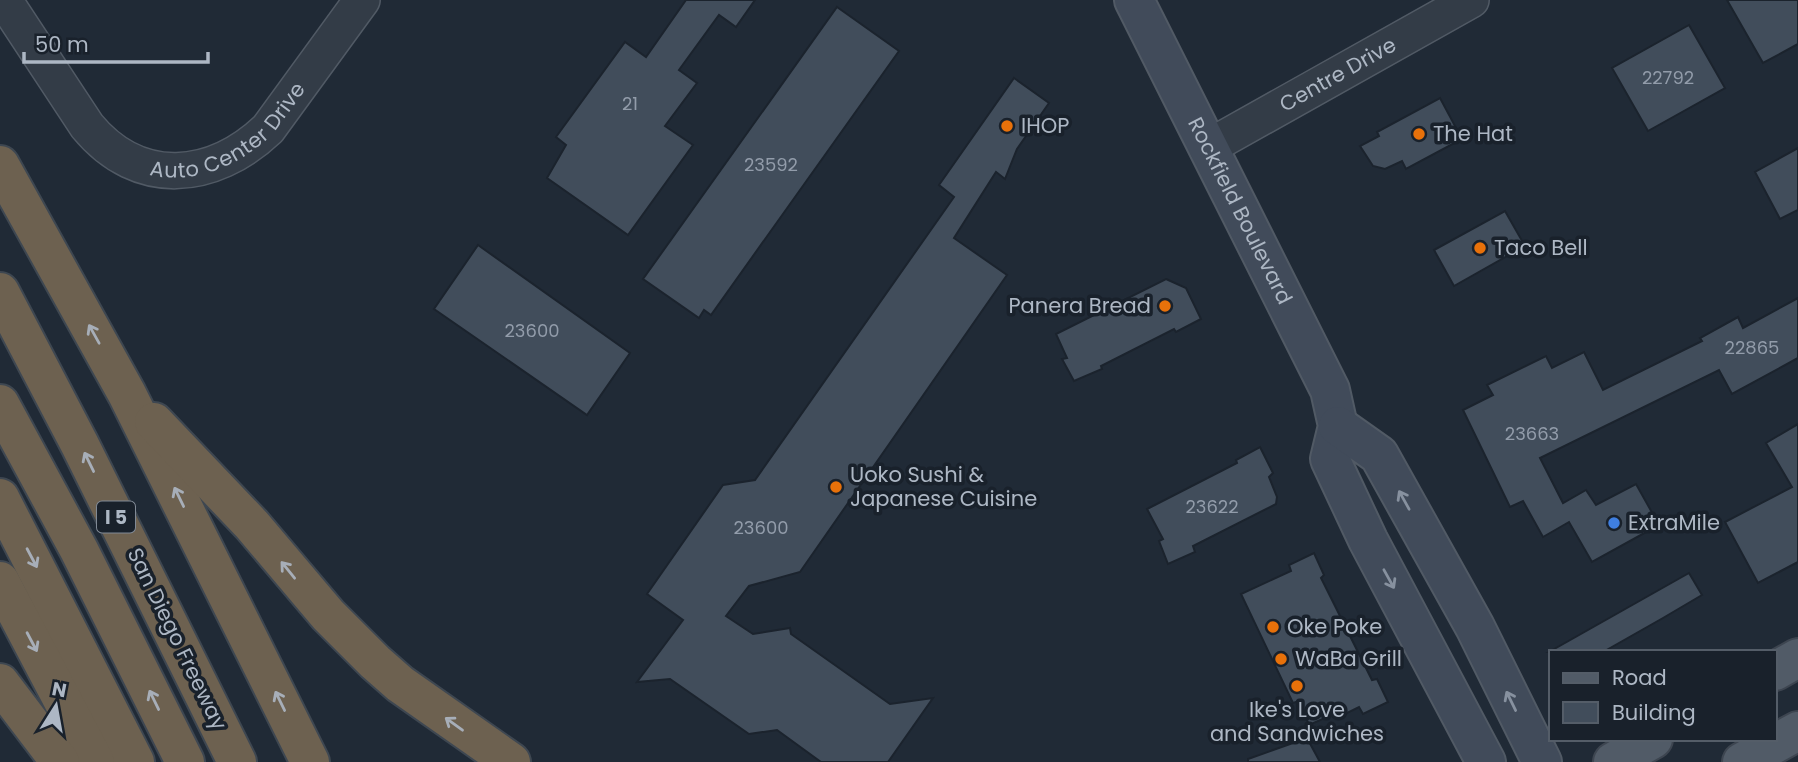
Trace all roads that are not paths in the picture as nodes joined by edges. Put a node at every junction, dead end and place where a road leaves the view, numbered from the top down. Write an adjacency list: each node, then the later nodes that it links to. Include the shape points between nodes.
1 (4, 0): 2 (street, Auto Center Drive, via 94,135 139,164 184,171 225,161 268,129)
2 (362, 0)
3 (1134, 0): 5 (main road, Rockfield Boulevard)
4 (1471, 0): 5 (street, Centre Drive)
5 (1207, 148): 10 (main road, Rockfield Boulevard, via 1330,390)
6 (0, 166): 8 (highway, one-way to 6)
7 (0, 292): 22 (highway, San Diego Freeway / I 5, one-way to 7)
8 (127, 394): 23 (highway, one-way to 8); 24 (highway, one-way to 8, via 375,662)
9 (0, 404): 21 (highway, one-way to 9)
10 (1338, 426): 25 (main road, Rockfield Boulevard, one-way to 25, via 1330,459); 26 (main road, one-way to 10, via 1475,627 1379,455)
11 (0, 498): 20 (highway, one-way to 20)
12 (0, 581): 19 (highway, one-way to 19)
13 (1798, 658): 14 (main road)
14 (1777, 670)
15 (0, 683): 18 (highway)
16 (1798, 731): 28 (main road)
17 (1650, 741): 27 (main road)
18 (60, 762)
19 (95, 762)
20 (135, 762)
21 (185, 762)
22 (237, 762)
23 (310, 762)
24 (511, 762)
25 (1486, 762)
26 (1542, 762)
27 (1613, 762)
28 (1742, 762)

